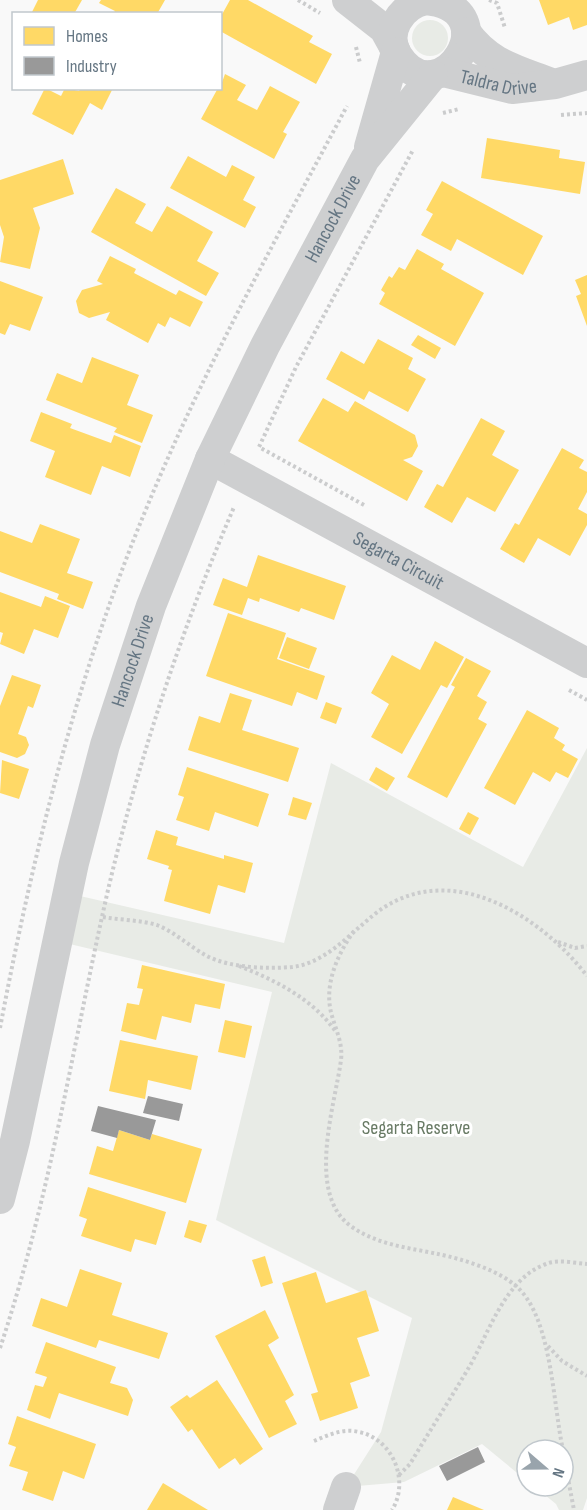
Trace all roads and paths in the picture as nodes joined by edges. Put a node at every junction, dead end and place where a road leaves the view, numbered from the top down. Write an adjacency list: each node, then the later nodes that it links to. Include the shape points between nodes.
1 (347, 0): 4 (street, via 384,29)
2 (416, 1): 3 (street, via 448,5); 4 (street, via 396,23)
3 (467, 18): 5 (street, via 462,56); 7 (street, Taldra Drive, via 479,49)
4 (395, 50): 5 (street, via 410,69); 11 (street, Hancock Drive)
5 (438, 73): 7 (street, Taldra Drive, via 512,89); 11 (street, Hancock Drive)
6 (587, 75): 7 (street, Taldra Drive)
7 (555, 84)
8 (467, 106): 9 (path)
9 (437, 115)
10 (418, 142): 13 (path, via 296,367 259,447)
11 (365, 159): 12 (street, Hancock Drive, via 265,346)
12 (210, 459): 15 (street, Segarta Circuit); 25 (street, Hancock Drive, via 151,606 105,745 67,893)
13 (372, 509)
14 (244, 512): 18 (path, via 234,506 191,610 146,748)
15 (587, 663)
16 (566, 689): 17 (path)
17 (587, 700)
18 (103, 918): 22 (path, via 158,926 208,957); 29 (path, via 47,1187)
19 (354, 931): 20 (path, via 411,893 452,890 492,901); 22 (path, via 324,955 293,967); 24 (path, via 339,954 330,986 330,1007)
20 (552, 939): 21 (path, via 568,947); 23 (path)
21 (587, 946)
22 (237, 965): 24 (path, via 299,997 324,1017)
23 (587, 976)
24 (339, 1038): 27 (path, via 342,1056 326,1158 335,1208 351,1227 386,1243 481,1266)
25 (0, 1199)
26 (587, 1264): 27 (path, via 545,1264)
27 (517, 1287): 28 (path, via 536,1314); 33 (path, via 498,1310 465,1374 410,1464)
28 (546, 1344): 30 (path, via 562,1361); 31 (path)
29 (0, 1348)
30 (587, 1376)
31 (561, 1438)
32 (314, 1441): 33 (path, via 338,1432 361,1432 388,1449)
33 (399, 1475): 34 (path)
34 (392, 1510)

